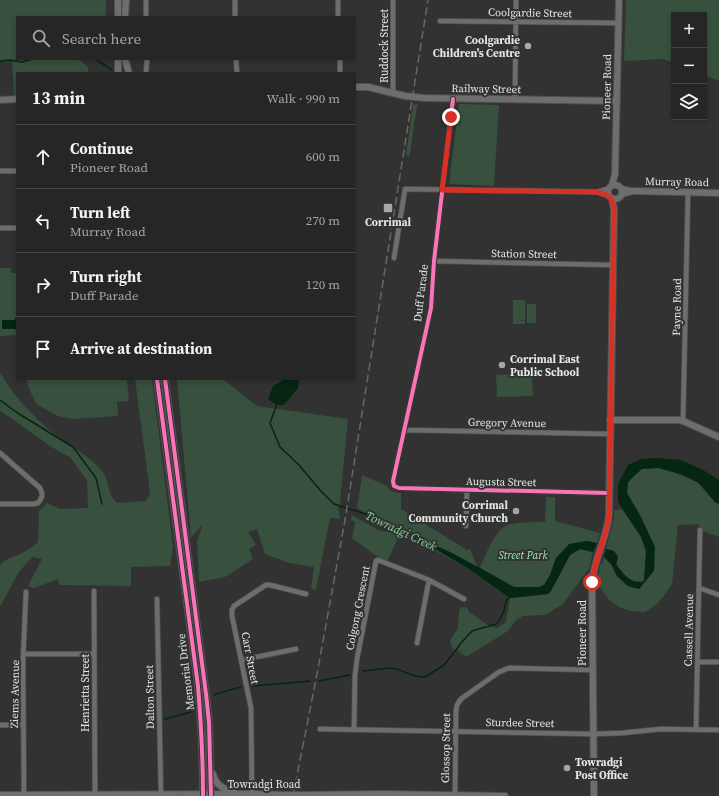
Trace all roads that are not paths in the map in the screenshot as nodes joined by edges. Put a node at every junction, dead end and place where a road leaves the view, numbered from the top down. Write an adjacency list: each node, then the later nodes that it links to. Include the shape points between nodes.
1 (118, 0): 9 (main road)
2 (126, 0): 10 (main road)
3 (146, 0): 11 (street)
4 (235, 0): 12 (street)
5 (338, 0): 13 (street)
6 (393, 0): 28 (street, Ruddock Street)
7 (516, 0): 15 (street)
8 (619, 0): 16 (main road, Pioneer Road)
9 (118, 16)
10 (125, 16)
11 (146, 16)
12 (235, 16)
13 (338, 16)
14 (440, 21): 15 (street, Coolgardie Street)
15 (516, 22): 16 (street, Coolgardie Street); 32 (street)
16 (618, 23): 33 (main road, Pioneer Road)
17 (118, 60): 22 (main road)
18 (125, 60): 23 (main road)
19 (147, 60): 24 (street)
20 (236, 60): 25 (street)
21 (340, 60): 26 (street)
22 (118, 72)
23 (127, 72)
24 (146, 72)
25 (237, 72)
26 (340, 72)
27 (356, 87): 28 (main road, Railway Street)
28 (393, 93): 30 (main road, Railway Street, via 420,98)
29 (16, 99): 31 (main road)
30 (453, 99): 32 (main road, Railway Street); 36 (street, Duff Parade)
31 (0, 100)
32 (515, 100): 33 (main road, Railway Street)
33 (617, 101): 37 (main road, Pioneer Road)
34 (1, 171): 35 (street)
35 (16, 171)
36 (442, 190): 37 (street, Murray Road); 43 (street, Murray Road, via 405,188); 44 (street, Duff Parade)
37 (615, 192): 38 (street, Murray Road); 45 (main road, Pioneer Road)
38 (634, 192): 39 (main road, Murray Road)
39 (688, 193): 40 (main road, Murray Road); 49 (street, Payne Road)
40 (719, 193)
41 (0, 228): 42 (street)
42 (16, 228)
43 (394, 258)
44 (434, 261): 45 (street, Station Street); 50 (street, Duff Parade, via 430,308)
45 (613, 265): 48 (main road, Pioneer Road)
46 (157, 380): 91 (main road, Memorial Drive, via 198,692)
47 (165, 380): 84 (main road, Memorial Drive, via 206,686)
48 (610, 420): 49 (main road); 51 (main road, Pioneer Road)
49 (684, 421): 52 (main road)
50 (404, 430): 51 (street, Gregory Avenue); 54 (street, Duff Parade)
51 (610, 434): 56 (main road, Pioneer Road)
52 (719, 437)
53 (0, 453): 57 (street, via 43,493 38,503)
54 (394, 486): 55 (street, Augusta Street)
55 (467, 490): 56 (street, Augusta Street); 58 (street)
56 (609, 493): 75 (main road, Pioneer Road, via 608,520 592,582)
57 (0, 504)
58 (466, 526)
59 (700, 530): 61 (street, Cassell Avenue)
60 (429, 580): 67 (street, Colgong Crescent); 68 (street); 79 (street, Colgong Crescent, via 376,561 357,659)
61 (699, 588): 65 (street); 73 (street, Cassell Avenue)
62 (94, 591): 71 (street, Henrietta Street)
63 (26, 592): 70 (street, Ziems Avenue)
64 (306, 594): 72 (street, Carr Street, via 266,585 234,606 232,614)
65 (719, 595)
66 (157, 599): 89 (street, Dalton Street)
67 (464, 599)
68 (417, 643)
69 (296, 649): 72 (street)
70 (24, 654): 71 (street); 77 (street, Ziems Avenue)
71 (94, 654): 88 (street, Henrietta Street)
72 (242, 660): 85 (street, Carr Street, via 251,708)
73 (698, 662): 74 (street); 80 (street, Cassell Avenue)
74 (719, 662)
75 (592, 670): 82 (street, Glossop Street, via 502,670 459,702); 83 (main road, Pioneer Road)
76 (0, 725): 77 (street)
77 (23, 725): 87 (street, Ziems Avenue)
78 (320, 729): 79 (street, Sturdee Street)
79 (354, 730): 82 (street, Sturdee Street)
80 (696, 730): 81 (street, Sturdee Street); 83 (street, Sturdee Street, via 661,729)
81 (719, 730)
82 (455, 731): 83 (street, Sturdee Street); 94 (street, Glossop Street)
83 (593, 734): 96 (main road, Pioneer Road)
84 (210, 759): 91 (main road, Memorial Drive); 92 (main road, via 216,783)
85 (252, 794): 92 (main road, Towradgi Road); 93 (main road, Towradgi Road, bridge)
86 (0, 795): 87 (main road, Towradgi Road)
87 (24, 795): 88 (main road, Towradgi Road)
88 (95, 795): 89 (main road, Towradgi Road)
89 (161, 795): 90 (main road, Towradgi Road)
90 (181, 795): 91 (main road, Towradgi Road)
91 (207, 795): 92 (main road, Towradgi Road)
92 (238, 795)
93 (394, 795): 94 (main road, Towradgi Road)
94 (455, 795): 95 (main road, Towradgi Road)
95 (505, 796)
96 (594, 796)

